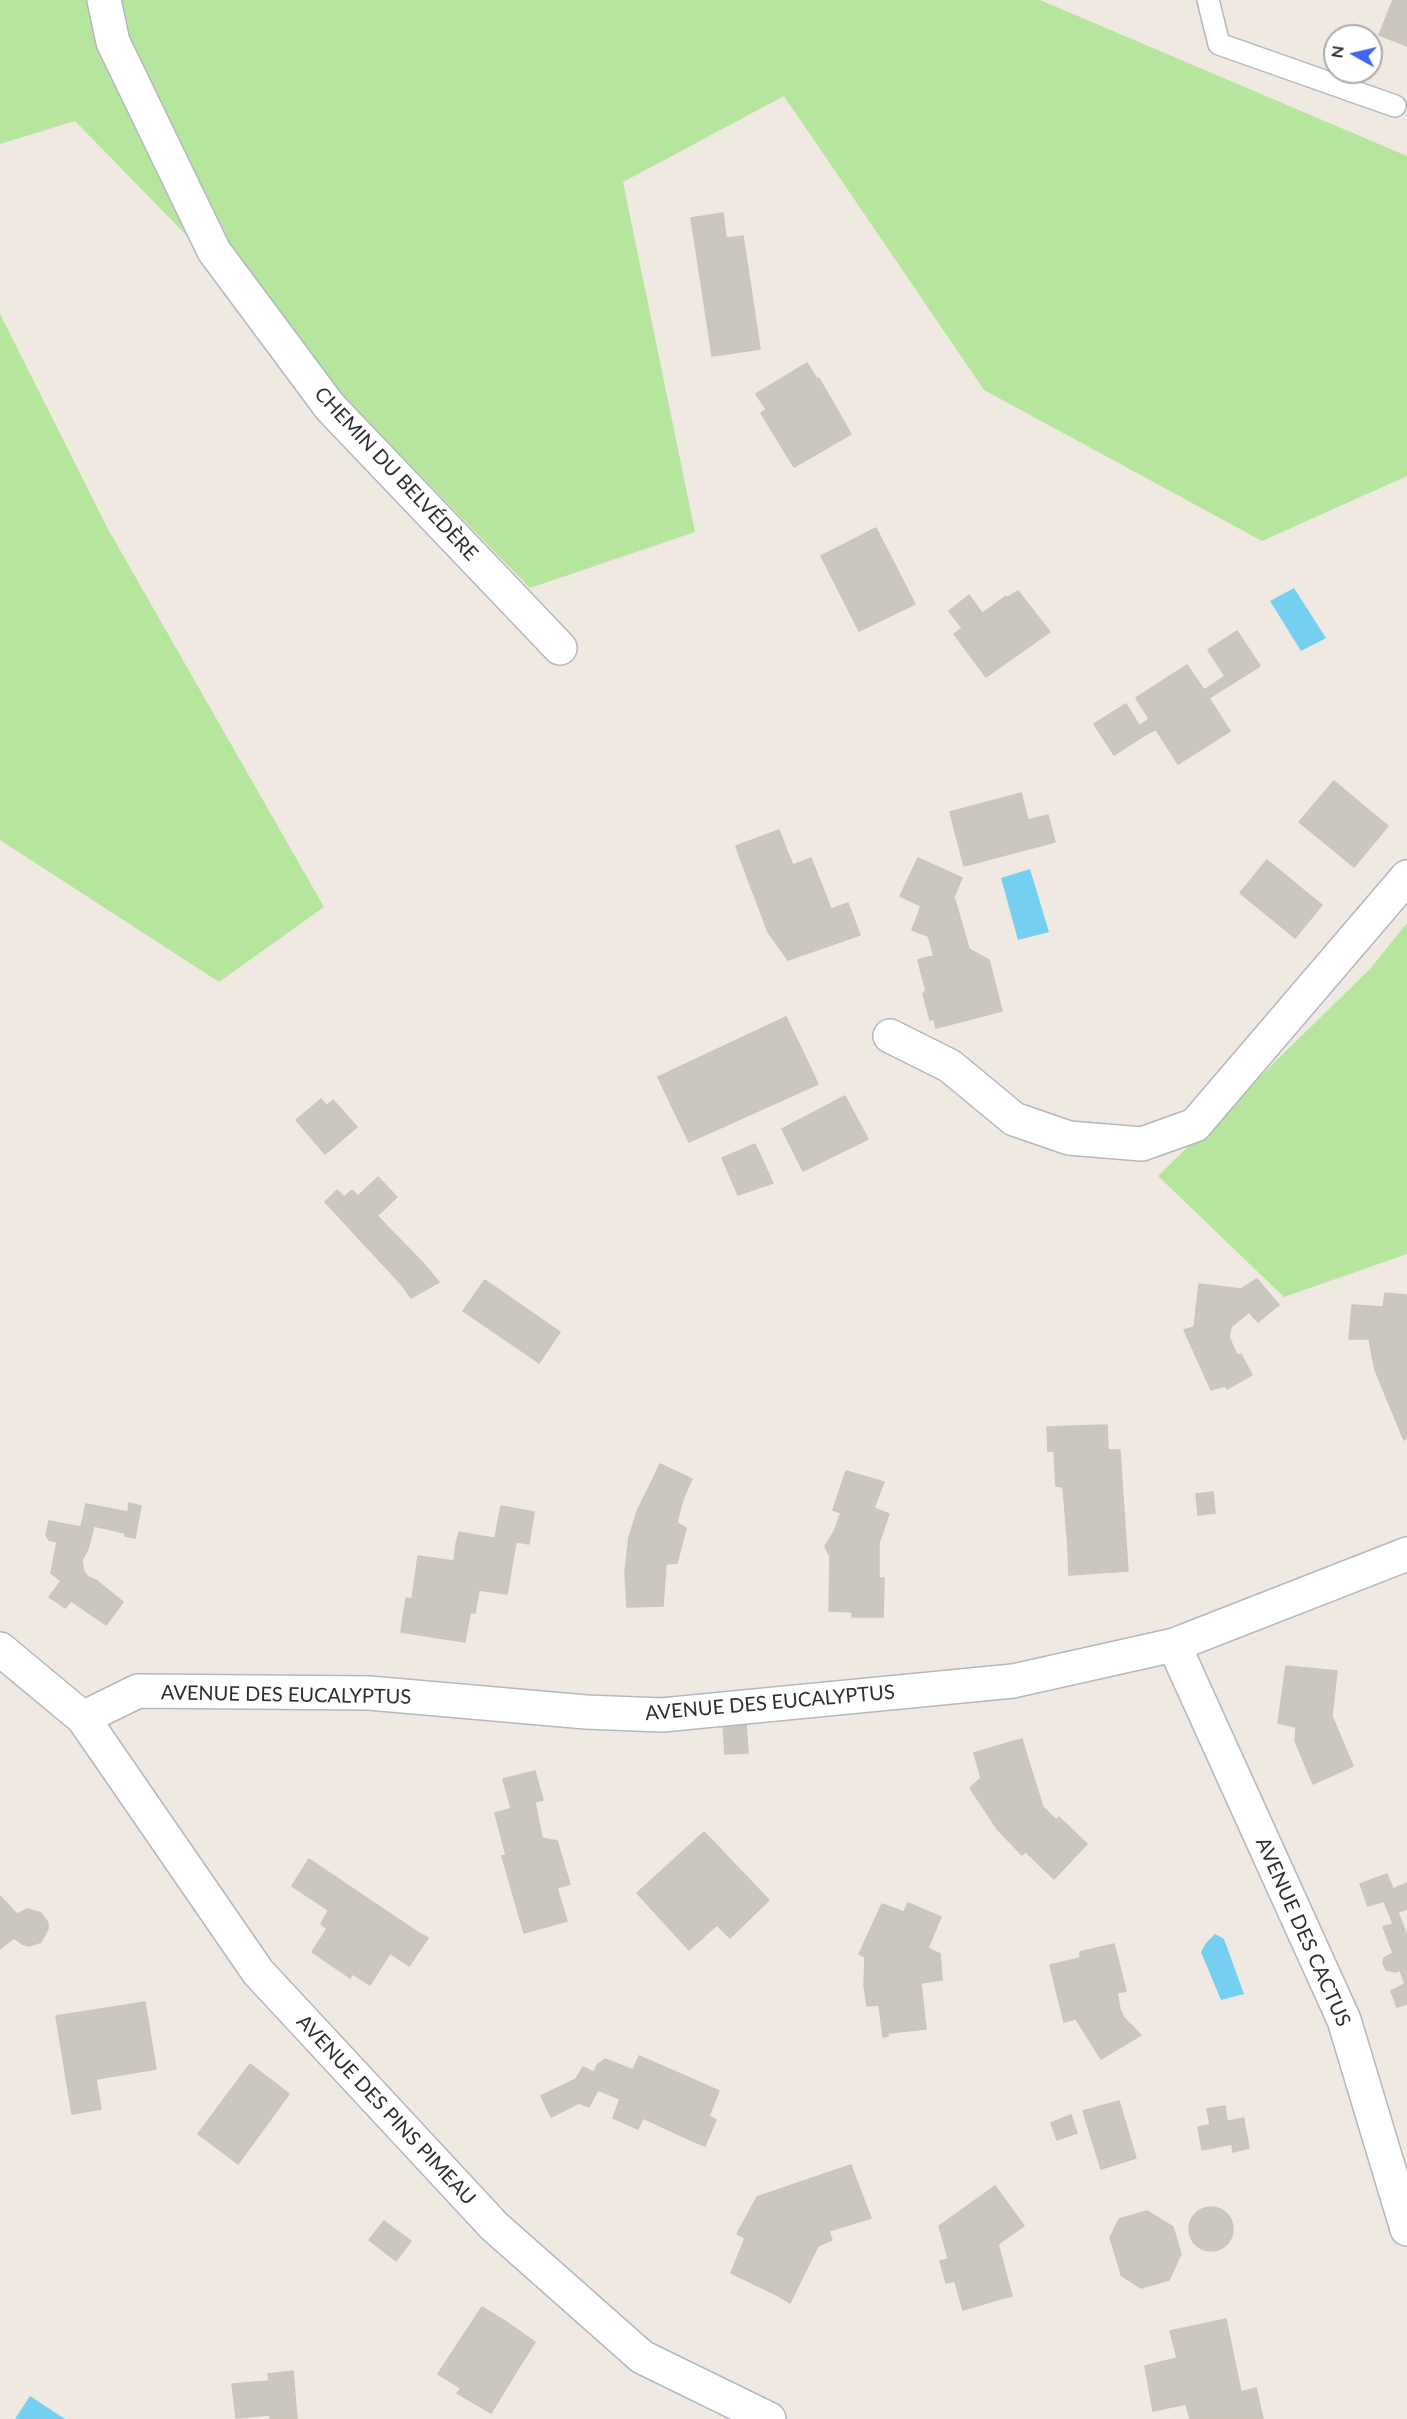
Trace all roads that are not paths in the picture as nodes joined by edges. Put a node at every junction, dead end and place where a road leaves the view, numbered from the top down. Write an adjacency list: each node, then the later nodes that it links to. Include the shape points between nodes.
1 (104, 0): 4 (street, CHEMIN DU BELVÉDÈRE, via 113,42 214,251 330,407)
2 (1208, 0): 3 (lane, via 1219,44)
3 (1395, 106)
4 (560, 648)
5 (1407, 877): 6 (street, via 1195,1125 1142,1144 1070,1138 1014,1119 950,1066)
6 (890, 1036)
7 (1407, 1554): 8 (street, AVENUE DES EUCALYPTUS)
8 (1174, 1645): 10 (street, AVENUE DES EUCALYPTUS, via 1013,1681 662,1715 369,1693 138,1691); 11 (street, AVENUE DES CACTUS, via 1344,2020)
9 (0, 1649): 10 (street)
10 (83, 1718): 12 (street, AVENUE DES PINS PIMEAU, via 258,1972 494,2226 642,2357)
11 (1407, 2229)
12 (769, 2419)

